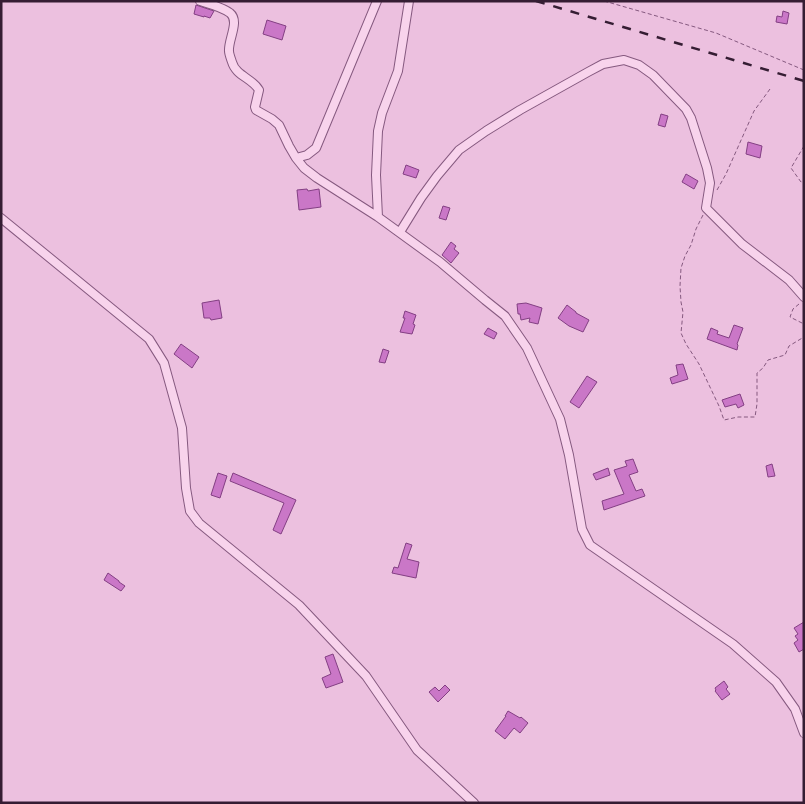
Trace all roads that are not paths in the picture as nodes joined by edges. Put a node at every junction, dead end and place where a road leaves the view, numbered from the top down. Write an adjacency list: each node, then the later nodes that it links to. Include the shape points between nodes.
1 (200, 1): 4 (street, via 234,18 229,50 232,64 259,90 256,110 279,125)
2 (377, 1): 4 (street, via 316,148)
3 (409, 1): 5 (street, via 398,70 378,132)
4 (296, 158): 5 (street, via 317,178)
5 (378, 217): 7 (street)
6 (1, 218): 10 (street, via 149,338 164,363 182,428 190,511 199,523 299,605 366,676 417,750)
7 (400, 232): 8 (street, via 421,198 459,150 520,110 603,64 624,60 654,75 692,118 710,183 706,208 742,244 789,280); 9 (street, via 505,316 527,348 560,419 582,529 590,545 733,644 776,682 795,709)
8 (804, 297)
9 (804, 734)
10 (474, 803)

